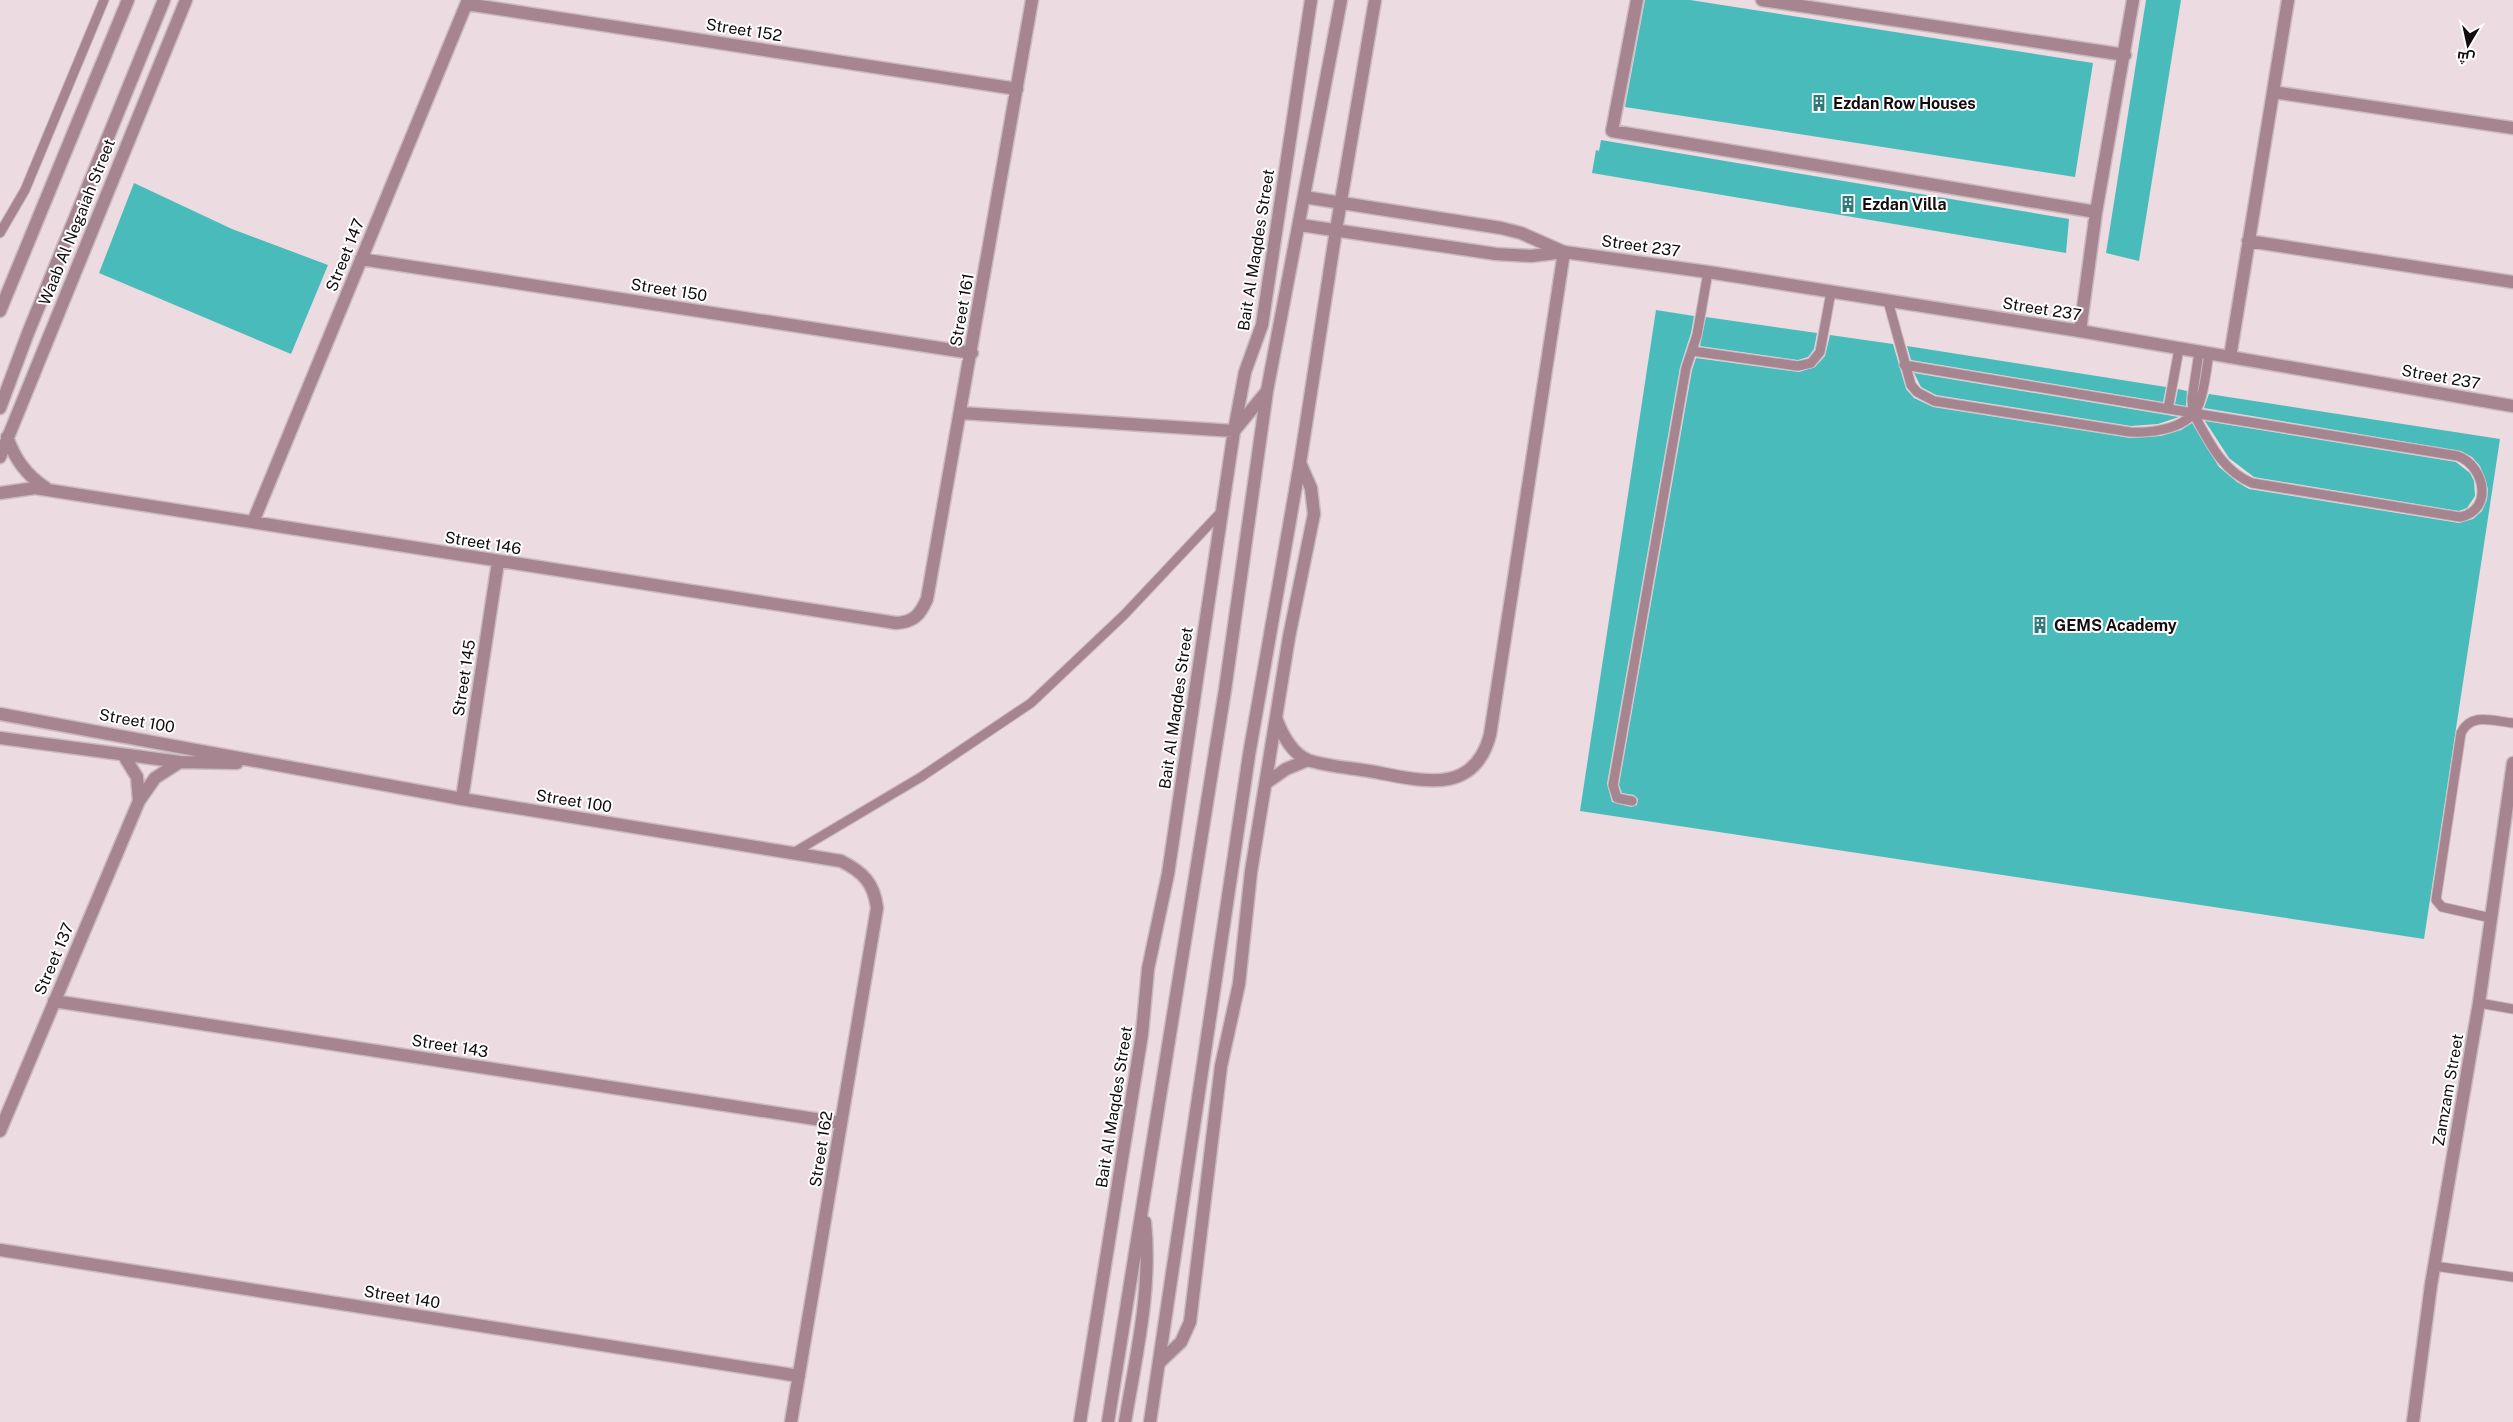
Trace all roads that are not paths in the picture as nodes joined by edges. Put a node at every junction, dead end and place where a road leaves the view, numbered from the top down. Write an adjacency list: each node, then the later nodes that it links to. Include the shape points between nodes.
1 (104, 0): 23 (lane, via 25,190)
2 (128, 0): 31 (street)
3 (164, 0): 41 (street, Waab Al Negaiah Street)
4 (186, 0): 46 (street, Waab Al Negaiah Street)
5 (1032, 0): 15 (street, Street 161)
6 (1310, 0): 45 (street, Bait Al Maqdes Street, via 1262,325 1246,372)
7 (1341, 0): 18 (street)
8 (1374, 0): 19 (street)
9 (1636, 0): 20 (street, via 1612,131)
10 (1762, 0): 14 (street)
11 (2133, 0): 14 (street)
12 (2288, 0): 16 (street)
13 (468, 2): 15 (street, Street 152); 26 (street, Street 147)
14 (2125, 55): 20 (street)
15 (1017, 89): 35 (street, Street 161)
16 (2273, 92): 17 (street); 24 (street)
17 (2513, 128)
18 (1304, 197): 19 (street, Street 237); 21 (street)
19 (1341, 202): 22 (street); 25 (street, Street 237, via 1508,230)
20 (2096, 212): 32 (street)
21 (1300, 225): 22 (street, Street 237); 39 (street)
22 (1336, 230): 25 (street, Street 237, via 1496,254 1530,256); 48 (street)
23 (0, 233)
24 (2248, 242): 28 (street); 37 (street)
25 (1564, 252): 27 (street, Street 237); 60 (street, via 1487,747 1463,775 1440,782)
26 (360, 259): 35 (street, Street 150); 52 (street, Street 147)
27 (1708, 272): 29 (street, Street 237); 34 (lane)
28 (2513, 282)
29 (1831, 292): 30 (street, Street 237); 34 (lane, via 1820,352 1811,363 1798,366)
30 (1888, 301): 32 (street, Street 237); 38 (lane)
31 (0, 310)
32 (2080, 331): 33 (street, Street 237)
33 (2179, 349): 36 (street, Street 237); 42 (lane)
34 (1692, 351): 67 (lane, via 1686,368 1613,785 1617,798)
35 (972, 353): 43 (street, Street 161)
36 (2204, 353): 37 (street, Street 237); 44 (lane, via 2199,404)
37 (2230, 358): 40 (street, Street 237)
38 (1904, 365): 42 (lane); 44 (lane, via 1911,385 1934,401 2143,433 2170,428)
39 (1267, 391): 45 (street); 76 (street, via 1225,690)
40 (2513, 406)
41 (0, 408)
42 (2168, 409): 44 (lane)
43 (961, 413): 45 (street); 54 (street, Street 161, via 927,599)
44 (2193, 413): 44 (lane, via 2224,465 2252,483 2460,517 2472,513 2479,502 2480,476 2472,463 2458,456)
45 (1234, 431): 51 (street, Bait Al Maqdes Street)
46 (7, 437): 47 (street, Waab Al Negaiah Street); 49 (street, Street 146, via 20,464)
47 (0, 456)
48 (1300, 464): 56 (street, via 1311,488 1314,514); 80 (street, via 1249,755)
49 (48, 490): 50 (street, Street 146, via 21,488); 52 (street, Street 146)
50 (0, 493)
51 (1222, 511): 68 (lane, via 1124,615 1031,703 921,777); 83 (street, Bait Al Maqdes Street, via 1168,874 1148,969 1142,1034)
52 (254, 522): 53 (street, Street 146)
53 (498, 562): 54 (street, Street 146, via 896,623); 65 (street, Street 145)
54 (913, 620)
55 (0, 714): 63 (street, Street 100)
56 (1276, 718): 60 (street, via 1289,744); 64 (street)
57 (2513, 723): 70 (lane, via 2475,719 2466,723 2461,733 2436,900 2442,907)
58 (0, 738): 59 (street, Street 100)
59 (124, 756): 61 (street, Street 100); 66 (street, Street 137, via 137,777)
60 (1308, 760): 64 (street, via 1286,769)
61 (180, 762): 63 (street, Street 100); 66 (street, Street 137, via 155,778)
62 (2513, 763): 70 (street, Zamzam Street)
63 (267, 764): 65 (street, Street 100)
64 (1266, 783): 80 (street, via 1250,881 1239,984 1221,1066 1190,1322 1181,1342)
65 (462, 799): 68 (street, Street 100)
66 (139, 801): 71 (street, Street 137)
67 (1632, 801)
68 (793, 853): 69 (street, Street 100, via 841,861)
69 (870, 881): 74 (street, Street 162, via 877,908)
70 (2491, 918): 72 (street, Zamzam Street)
71 (54, 1001): 74 (street, Street 143); 75 (street, Street 137)
72 (2479, 1003): 73 (lane); 78 (street, Zamzam Street)
73 (2513, 1009)
74 (841, 1123): 81 (street, Street 162)
75 (0, 1131)
76 (1143, 1202): 84 (street); 85 (street, via 1146,1287)
77 (0, 1250): 81 (street, Street 140)
78 (2434, 1266): 79 (lane); 87 (street, Zamzam Street)
79 (2513, 1277)
80 (1159, 1363): 86 (street)
81 (799, 1376): 82 (street, Street 162)
82 (791, 1422)
83 (1080, 1422)
84 (1108, 1422)
85 (1125, 1422)
86 (1150, 1422)
87 (2413, 1422)

